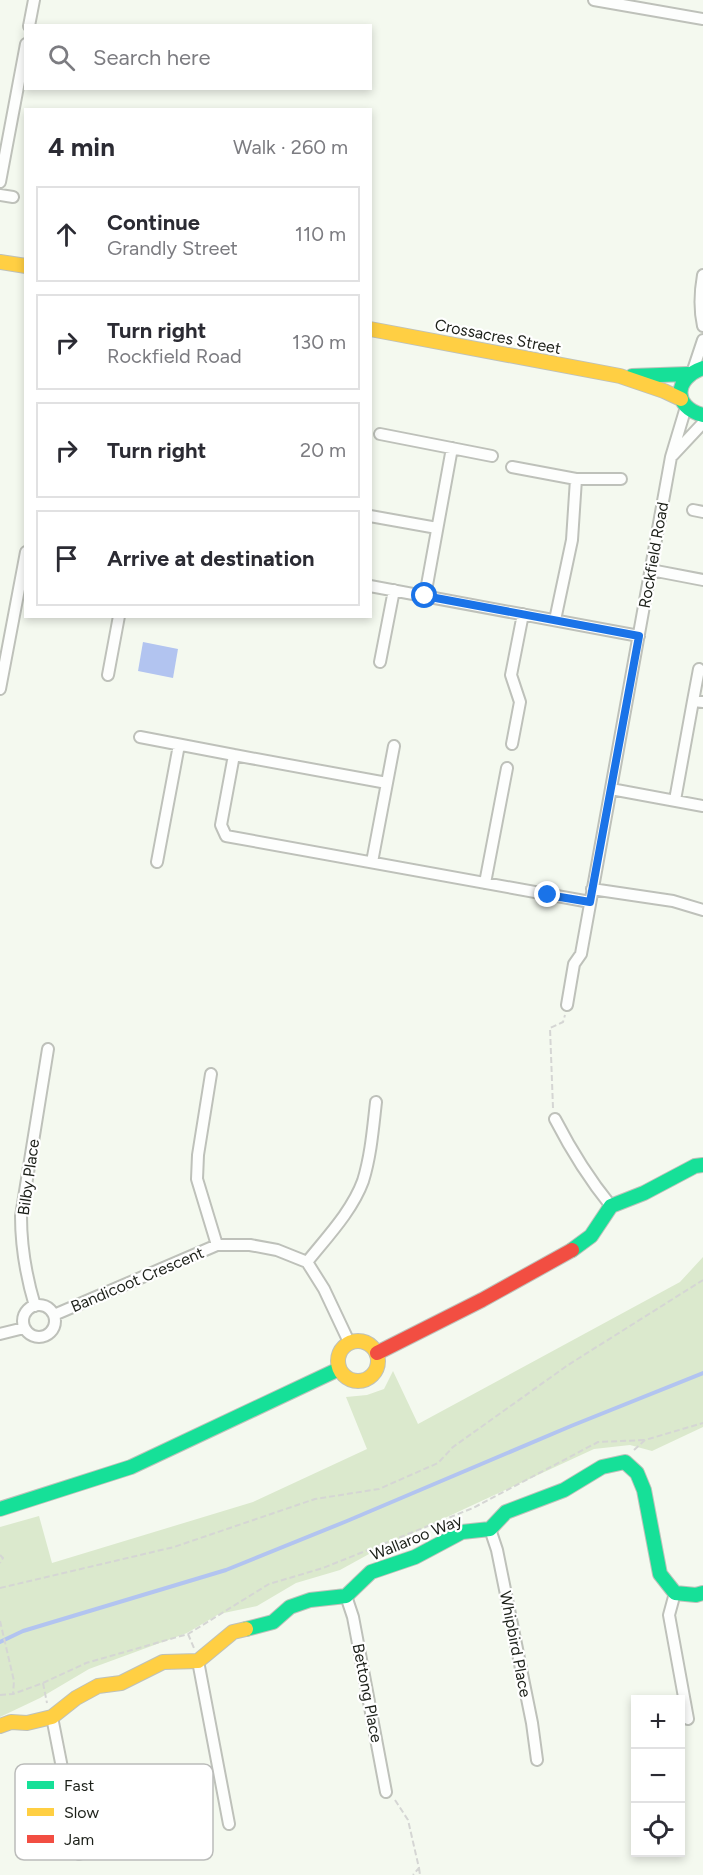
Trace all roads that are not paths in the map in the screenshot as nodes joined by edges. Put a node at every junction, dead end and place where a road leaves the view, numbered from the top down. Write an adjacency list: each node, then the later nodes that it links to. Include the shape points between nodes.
1 (34, 0): 4 (street)
2 (594, 0): 3 (street)
3 (703, 19)
4 (29, 24)
5 (24, 56): 6 (street)
6 (0, 182)
7 (0, 195): 8 (street)
8 (13, 197)
9 (0, 262): 10 (street)
10 (24, 266)
11 (703, 275): 12 (street)
12 (703, 326)
13 (372, 329): 16 (street, Crossacres Street)
14 (703, 340): 15 (street)
15 (695, 371): 16 (street, Crossacres Street); 17 (street, via 680,387)
16 (620, 376): 17 (street, Crossacres Street, via 664,391)
17 (684, 404): 18 (street, Crossacres Street); 23 (street, Rockfield Road)
18 (703, 416)
19 (703, 423): 23 (street)
20 (380, 434): 21 (street)
21 (452, 448): 22 (street); 28 (street)
22 (492, 456)
23 (671, 457): 30 (street, Rockfield Road)
24 (512, 467): 25 (street)
25 (576, 479): 26 (street); 37 (street, via 572,540)
26 (621, 479)
27 (372, 516): 28 (street)
28 (438, 528): 34 (street)
29 (24, 563): 42 (street)
30 (651, 570): 31 (street); 38 (street, Rockfield Road)
31 (703, 580)
32 (372, 586): 33 (street)
33 (394, 590): 34 (street); 39 (street)
34 (425, 596): 35 (street)
35 (523, 614): 37 (street); 46 (street, via 512,675 520,702)
36 (119, 618): 41 (street)
37 (555, 620): 38 (street)
38 (639, 636): 51 (street, Rockfield Road)
39 (380, 662)
40 (699, 669): 43 (street)
41 (108, 675)
42 (0, 689)
43 (698, 701): 52 (street)
44 (140, 737): 45 (street)
45 (179, 744): 48 (street); 54 (street)
46 (512, 744)
47 (394, 746): 50 (street)
48 (234, 755): 50 (street); 55 (street, via 221,825 226,836)
49 (507, 768): 56 (street)
50 (387, 783): 55 (street)
51 (611, 789): 52 (street); 57 (street, Rockfield Road)
52 (675, 800): 53 (street)
53 (703, 806)
54 (157, 862)
55 (372, 862): 56 (street)
56 (485, 883): 58 (street)
57 (592, 889): 58 (street, Rockfield Road); 59 (street, via 673,901)
58 (590, 902): 60 (street, Rockfield Road)
59 (703, 910)
60 (567, 1005)
61 (48, 1048): 69 (street, Bilby Place, via 21,1216 24,1264)
62 (211, 1074): 67 (street, via 197,1179)
63 (376, 1102): 68 (street, via 372,1144 362,1182 348,1209)
64 (555, 1119): 66 (street, via 572,1151)
65 (703, 1165): 66 (street)
66 (611, 1206): 74 (street, via 591,1236 572,1250)
67 (217, 1245): 68 (street, Bandicoot Crescent, via 277,1250); 70 (street, Bandicoot Crescent)
68 (307, 1262): 73 (street)
69 (34, 1306): 70 (street, via 44,1306); 71 (street, via 26,1312)
70 (54, 1315): 71 (street, via 55,1326 43,1337 32,1336)
71 (24, 1328): 72 (street)
72 (0, 1334)
73 (349, 1342): 74 (street, via 362,1341); 75 (street, via 338,1357)
74 (377, 1353): 75 (street, via 374,1373 362,1381 348,1379)
75 (339, 1369): 76 (street, via 131,1467)
76 (0, 1509)
77 (490, 1529): 78 (street, via 506,1512 564,1491 602,1467 625,1462 637,1473 644,1490 660,1574); 80 (street, Wallaroo Way, via 462,1532 415,1557 371,1572); 85 (street, Whipbird Place)
78 (675, 1593): 79 (street); 83 (street, via 669,1615)
79 (703, 1593)
80 (346, 1596): 81 (street, via 310,1600 290,1607 273,1622 233,1632); 87 (street, Bettong Place)
81 (198, 1661): 82 (street, via 163,1662 121,1683 98,1686); 88 (street)
82 (52, 1717): 84 (street); 86 (street)
83 (688, 1719)
84 (0, 1726)
85 (537, 1760)
86 (61, 1764)
87 (386, 1792)
88 (229, 1824)

